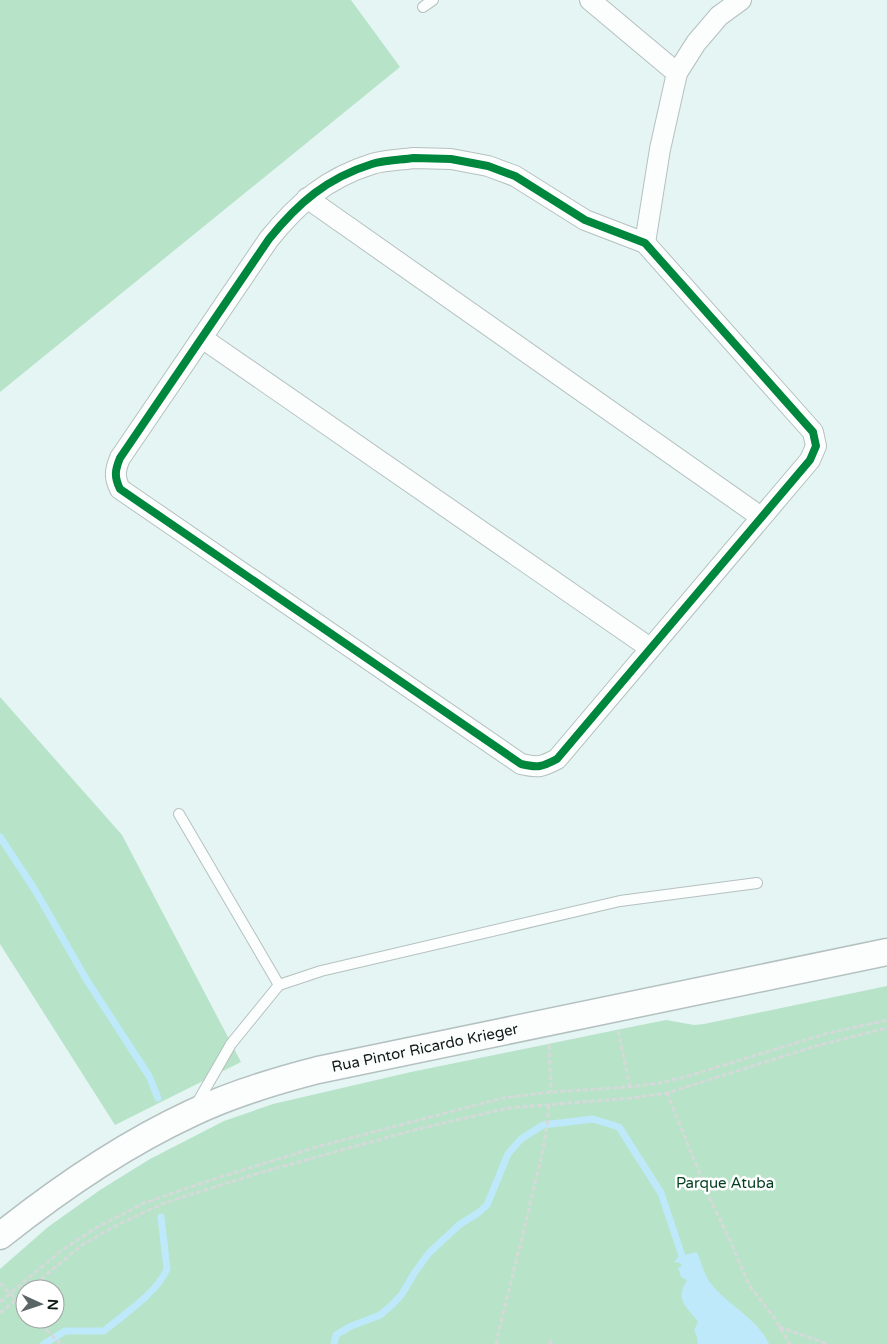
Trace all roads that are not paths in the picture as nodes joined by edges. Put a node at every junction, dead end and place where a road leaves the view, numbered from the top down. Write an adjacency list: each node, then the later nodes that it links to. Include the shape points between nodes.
1 (433, 0): 4 (lane)
2 (590, 0): 5 (street)
3 (741, 0): 5 (street, via 719,16)
4 (423, 7)
5 (677, 73): 7 (street, via 660,149)
6 (307, 198): 7 (street, via 340,177 373,164 414,158 451,158 515,176 585,220); 8 (street, via 269,239); 9 (street)
7 (645, 242): 9 (street, via 813,432 816,446 810,460)
8 (202, 338): 10 (street); 10 (street, via 120,458 115,469 120,489 521,764 543,766 557,759)
9 (761, 517): 10 (street)
10 (650, 648)
11 (179, 814): 14 (lane)
12 (757, 883): 14 (lane, via 620,901 321,971)
13 (887, 952): 15 (street, Rua Pintor Ricardo Krieger, via 318,1070 266,1084)
14 (279, 985): 15 (lane, via 231,1044)
15 (192, 1113): 16 (street, Rua Pintor Ricardo Krieger, via 97,1165)
16 (0, 1236)

